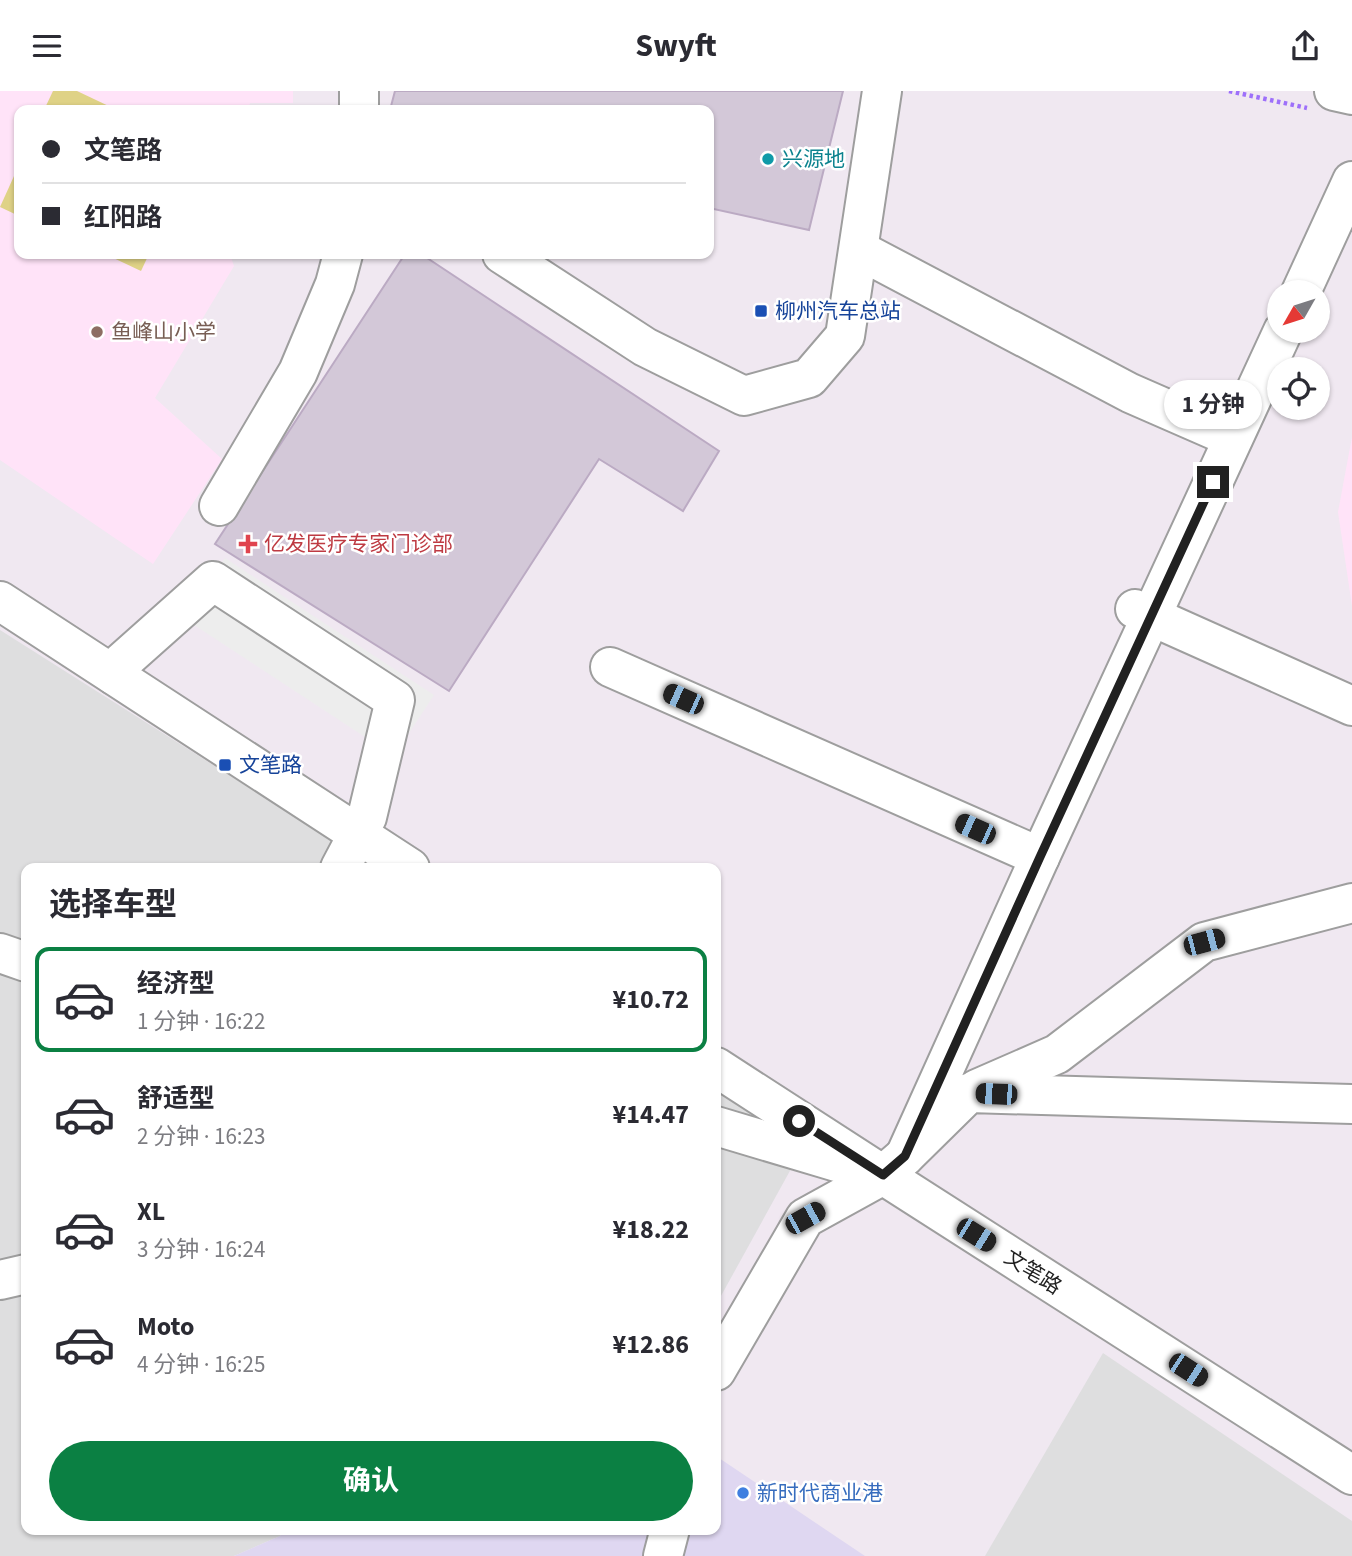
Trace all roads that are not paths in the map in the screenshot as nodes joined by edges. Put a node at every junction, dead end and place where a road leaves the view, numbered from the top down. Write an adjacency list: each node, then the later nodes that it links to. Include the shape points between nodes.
1 (882, 91): 5 (street)
2 (1352, 95): 3 (street)
3 (1324, 100)
4 (1352, 181): 8 (street)
5 (859, 250): 7 (street, via 845,336 809,378 744,396 645,347); 10 (street, via 1130,393)
6 (341, 259): 11 (street, via 298,372)
7 (510, 259)
8 (1307, 280)
9 (1277, 343): 10 (street)
10 (1233, 438): 13 (street)
11 (219, 506)
12 (0, 601): 15 (street)
13 (1143, 613): 16 (street); 18 (street)
14 (610, 667): 18 (street)
15 (114, 675): 17 (street); 17 (street, via 122,662 214,581 394,700)
16 (1352, 706)
17 (363, 825): 19 (street); 20 (street)
18 (1040, 857): 28 (street)
19 (343, 863)
20 (405, 863)
21 (1352, 902): 25 (street, via 1204,942 1057,1053)
22 (0, 953): 23 (street)
23 (21, 960)
24 (721, 1070): 28 (street, 文笔路)
25 (968, 1093): 26 (street); 28 (street)
26 (1352, 1104)
27 (721, 1127): 28 (street)
28 (894, 1166): 31 (street, via 805,1218); 32 (street, 文笔路)
29 (21, 1275): 30 (street)
30 (0, 1280)
31 (721, 1362)
32 (1352, 1475)
33 (668, 1535): 34 (street)
34 (663, 1556)

